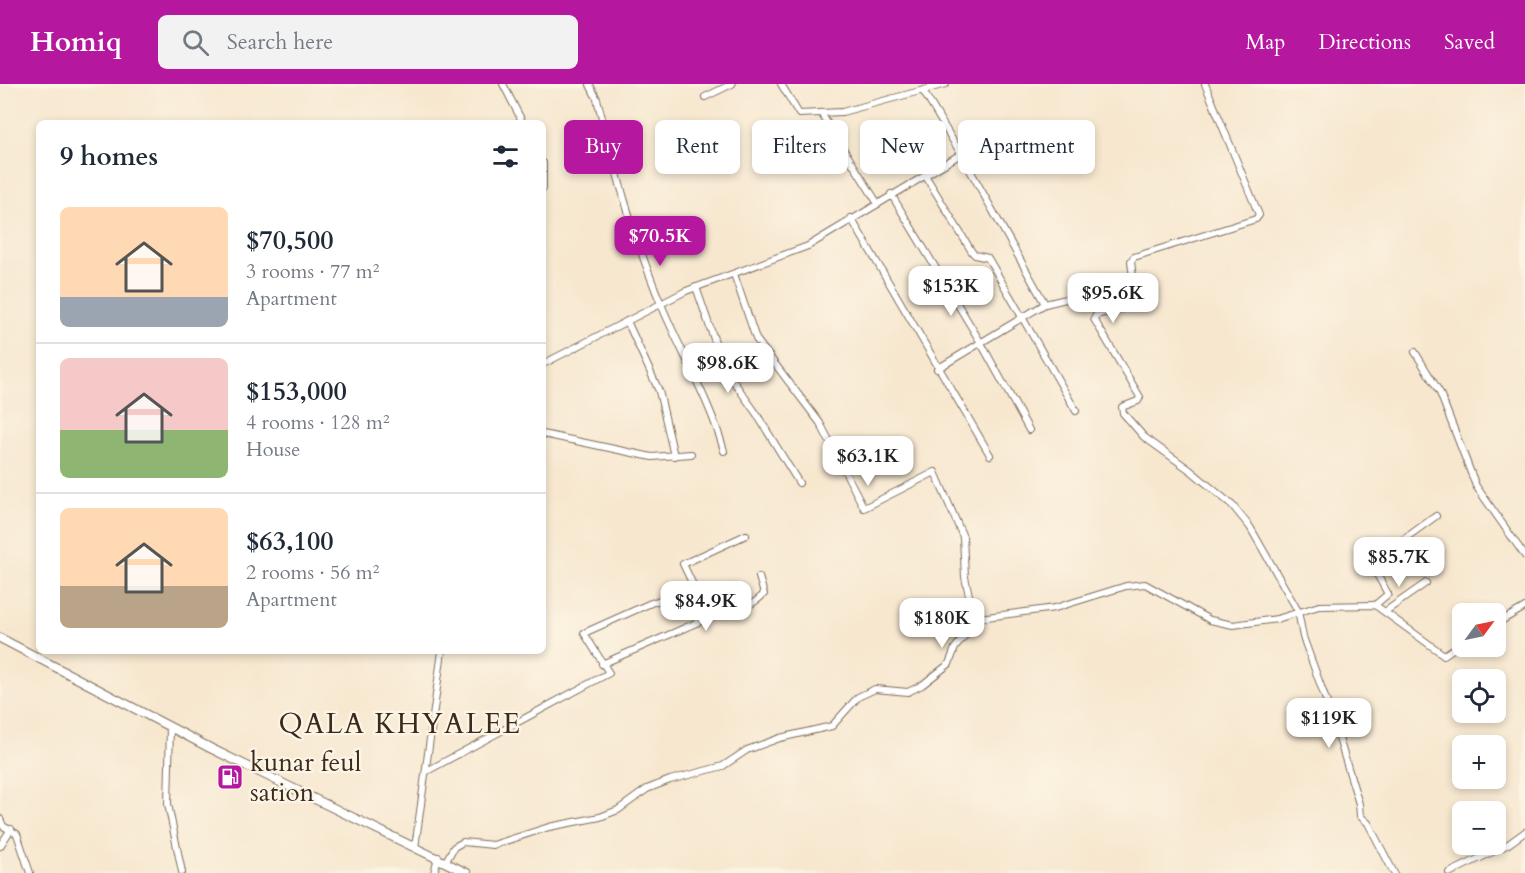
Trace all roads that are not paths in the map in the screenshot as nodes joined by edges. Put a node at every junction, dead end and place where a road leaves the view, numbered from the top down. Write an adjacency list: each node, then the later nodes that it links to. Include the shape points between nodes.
1 (503, 84): 10 (street)
2 (732, 84): 8 (street)
3 (781, 84): 9 (street, via 799,114)
4 (946, 84): 7 (street)
5 (1206, 84): 19 (street, via 1259,215 1134,257)
6 (590, 85): 21 (street, via 621,194)
7 (923, 91): 9 (street, via 842,112); 11 (street)
8 (705, 98)
9 (821, 113): 16 (street)
10 (521, 120)
11 (958, 149)
12 (958, 156): 14 (street)
13 (972, 174): 22 (street)
14 (925, 175): 15 (street); 23 (street, via 972,252 988,258)
15 (891, 194): 16 (street); 25 (street)
16 (878, 204): 17 (street)
17 (851, 218): 18 (street, via 808,246); 28 (street)
18 (734, 274): 20 (street); 49 (street, via 756,339 820,423 864,508 935,472 963,537 964,577)
19 (1133, 283): 22 (street); 45 (street, via 1136,305 1096,315 1094,319 1140,397 1122,407 1123,413 1144,437 1232,505 1250,527)
20 (696, 287): 21 (street); 36 (street, via 724,368)
21 (661, 304): 24 (street); 32 (street, via 718,429)
22 (1045, 304): 23 (street)
23 (1023, 318): 25 (street); 29 (street)
24 (627, 321): 27 (street); 35 (street, via 659,391)
25 (981, 343): 28 (street); 30 (street)
26 (1414, 352): 39 (street, via 1440,393 1476,486)
27 (546, 362)
28 (937, 369): 34 (street)
29 (1076, 411)
30 (1029, 430)
31 (546, 435): 35 (street, via 651,457)
32 (724, 451)
33 (691, 454): 35 (street)
34 (990, 455)
35 (674, 456)
36 (799, 483)
37 (1436, 516): 43 (street, via 1400,542 1393,556 1375,571 1388,594)
38 (746, 535): 42 (street, via 683,564)
39 (1525, 556)
40 (759, 577): 47 (street, via 764,594 755,602)
41 (1426, 583): 46 (street)
42 (695, 589): 47 (street); 53 (street, via 651,603 584,633)
43 (1375, 605): 45 (street, via 1319,606); 46 (street)
44 (1525, 607): 48 (street)
45 (1298, 611): 49 (street, via 1269,621 1233,625 1210,620 1145,584 1054,608 980,618); 66 (street, via 1360,816 1368,822)
46 (1386, 611): 51 (street, via 1443,654)
47 (709, 618): 53 (street)
48 (1506, 618)
49 (975, 623): 61 (street, via 955,648 949,664 922,685 908,692 874,689 858,697 832,726 780,738 747,750 723,766 647,789 618,810 600,817 549,827 493,845 463,842)
50 (0, 638): 54 (main road)
51 (1452, 649)
52 (442, 654): 55 (street)
53 (602, 664): 55 (street, via 609,673)
54 (170, 727): 60 (main road); 62 (street, via 168,804)
55 (427, 771): 60 (street)
56 (0, 819): 57 (street)
57 (11, 830): 59 (street); 63 (street)
58 (1525, 832): 67 (street)
59 (0, 846)
60 (415, 848): 61 (main road)
61 (442, 859): 64 (street); 65 (main road)
62 (182, 872)
63 (30, 873)
64 (434, 873)
65 (467, 873)
66 (1394, 873)
67 (1449, 873)

